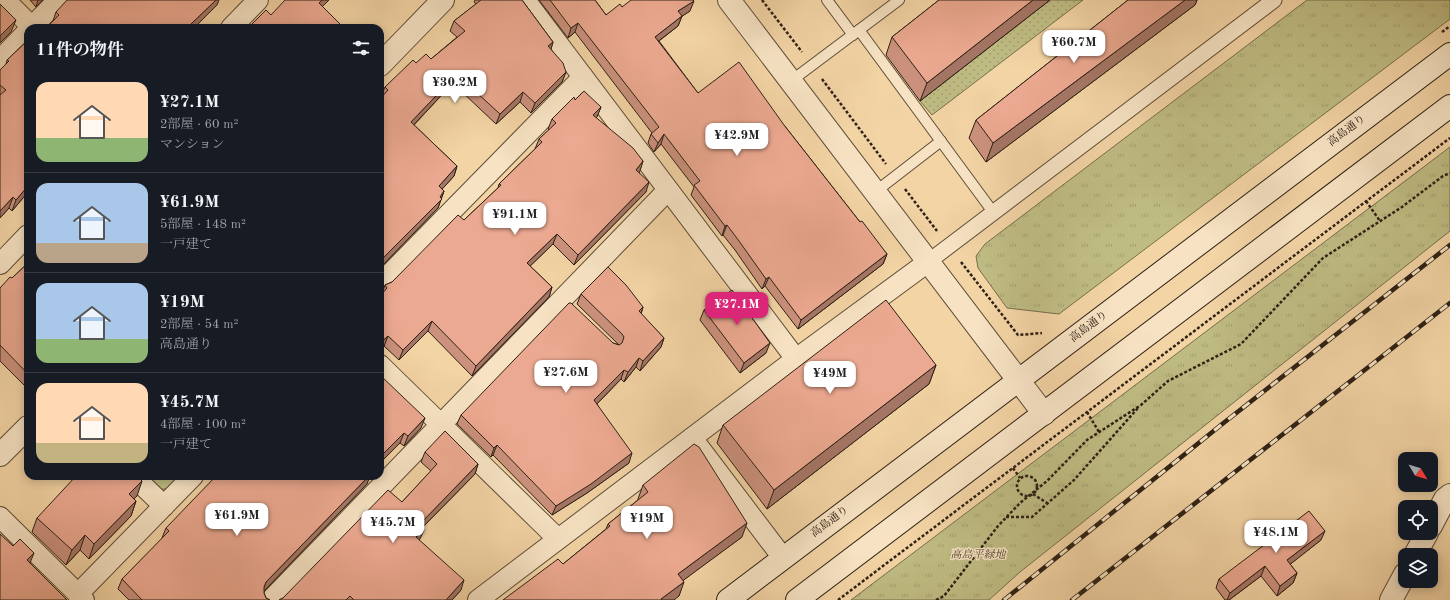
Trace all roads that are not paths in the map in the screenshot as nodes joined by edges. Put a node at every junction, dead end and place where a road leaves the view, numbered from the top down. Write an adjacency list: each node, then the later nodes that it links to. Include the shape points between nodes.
1 (5, 0): 10 (street)
2 (58, 0): 11 (street)
3 (258, 0): 12 (street)
4 (443, 0): 17 (main road)
5 (524, 0): 18 (street)
6 (730, 0): 19 (main road)
7 (827, 0): 13 (lane)
8 (899, 0): 13 (lane)
9 (1274, 0): 24 (street)
10 (27, 24)
11 (35, 24)
12 (235, 24)
13 (856, 32): 19 (lane); 21 (lane)
14 (24, 35): 16 (street)
15 (1450, 54): 31 (main road, 高島通り)
16 (0, 60)
17 (384, 61)
18 (583, 77): 22 (street); 28 (street)
19 (791, 81): 23 (main road)
20 (1450, 106): 32 (main road)
21 (941, 141): 23 (lane); 24 (lane)
22 (668, 190): 29 (street); 33 (street, via 565,302)
23 (875, 192): 26 (main road)
24 (993, 212): 26 (street)
25 (24, 239): 27 (street)
26 (928, 262): 29 (street); 31 (main road)
27 (0, 264)
28 (384, 280)
29 (796, 359): 35 (street)
30 (384, 369): 33 (street)
31 (1018, 380): 32 (main road); 44 (main road, 高島通り)
32 (1044, 414): 50 (main road)
33 (441, 425): 43 (street); 47 (street)
34 (24, 431): 36 (main road)
35 (692, 438): 43 (street); 44 (street)
36 (0, 456)
37 (137, 480): 40 (street)
38 (189, 480): 40 (street)
39 (1450, 496): 41 (main road, via 1445,499)
40 (164, 506): 46 (street)
41 (1438, 512)
42 (0, 517): 46 (street)
43 (558, 539): 48 (street)
44 (783, 558): 49 (main road, 高島通り)
45 (1398, 587): 51 (main road)
46 (81, 597)
47 (271, 600)
48 (478, 600)
49 (728, 600)
50 (797, 600)
51 (1391, 600)

